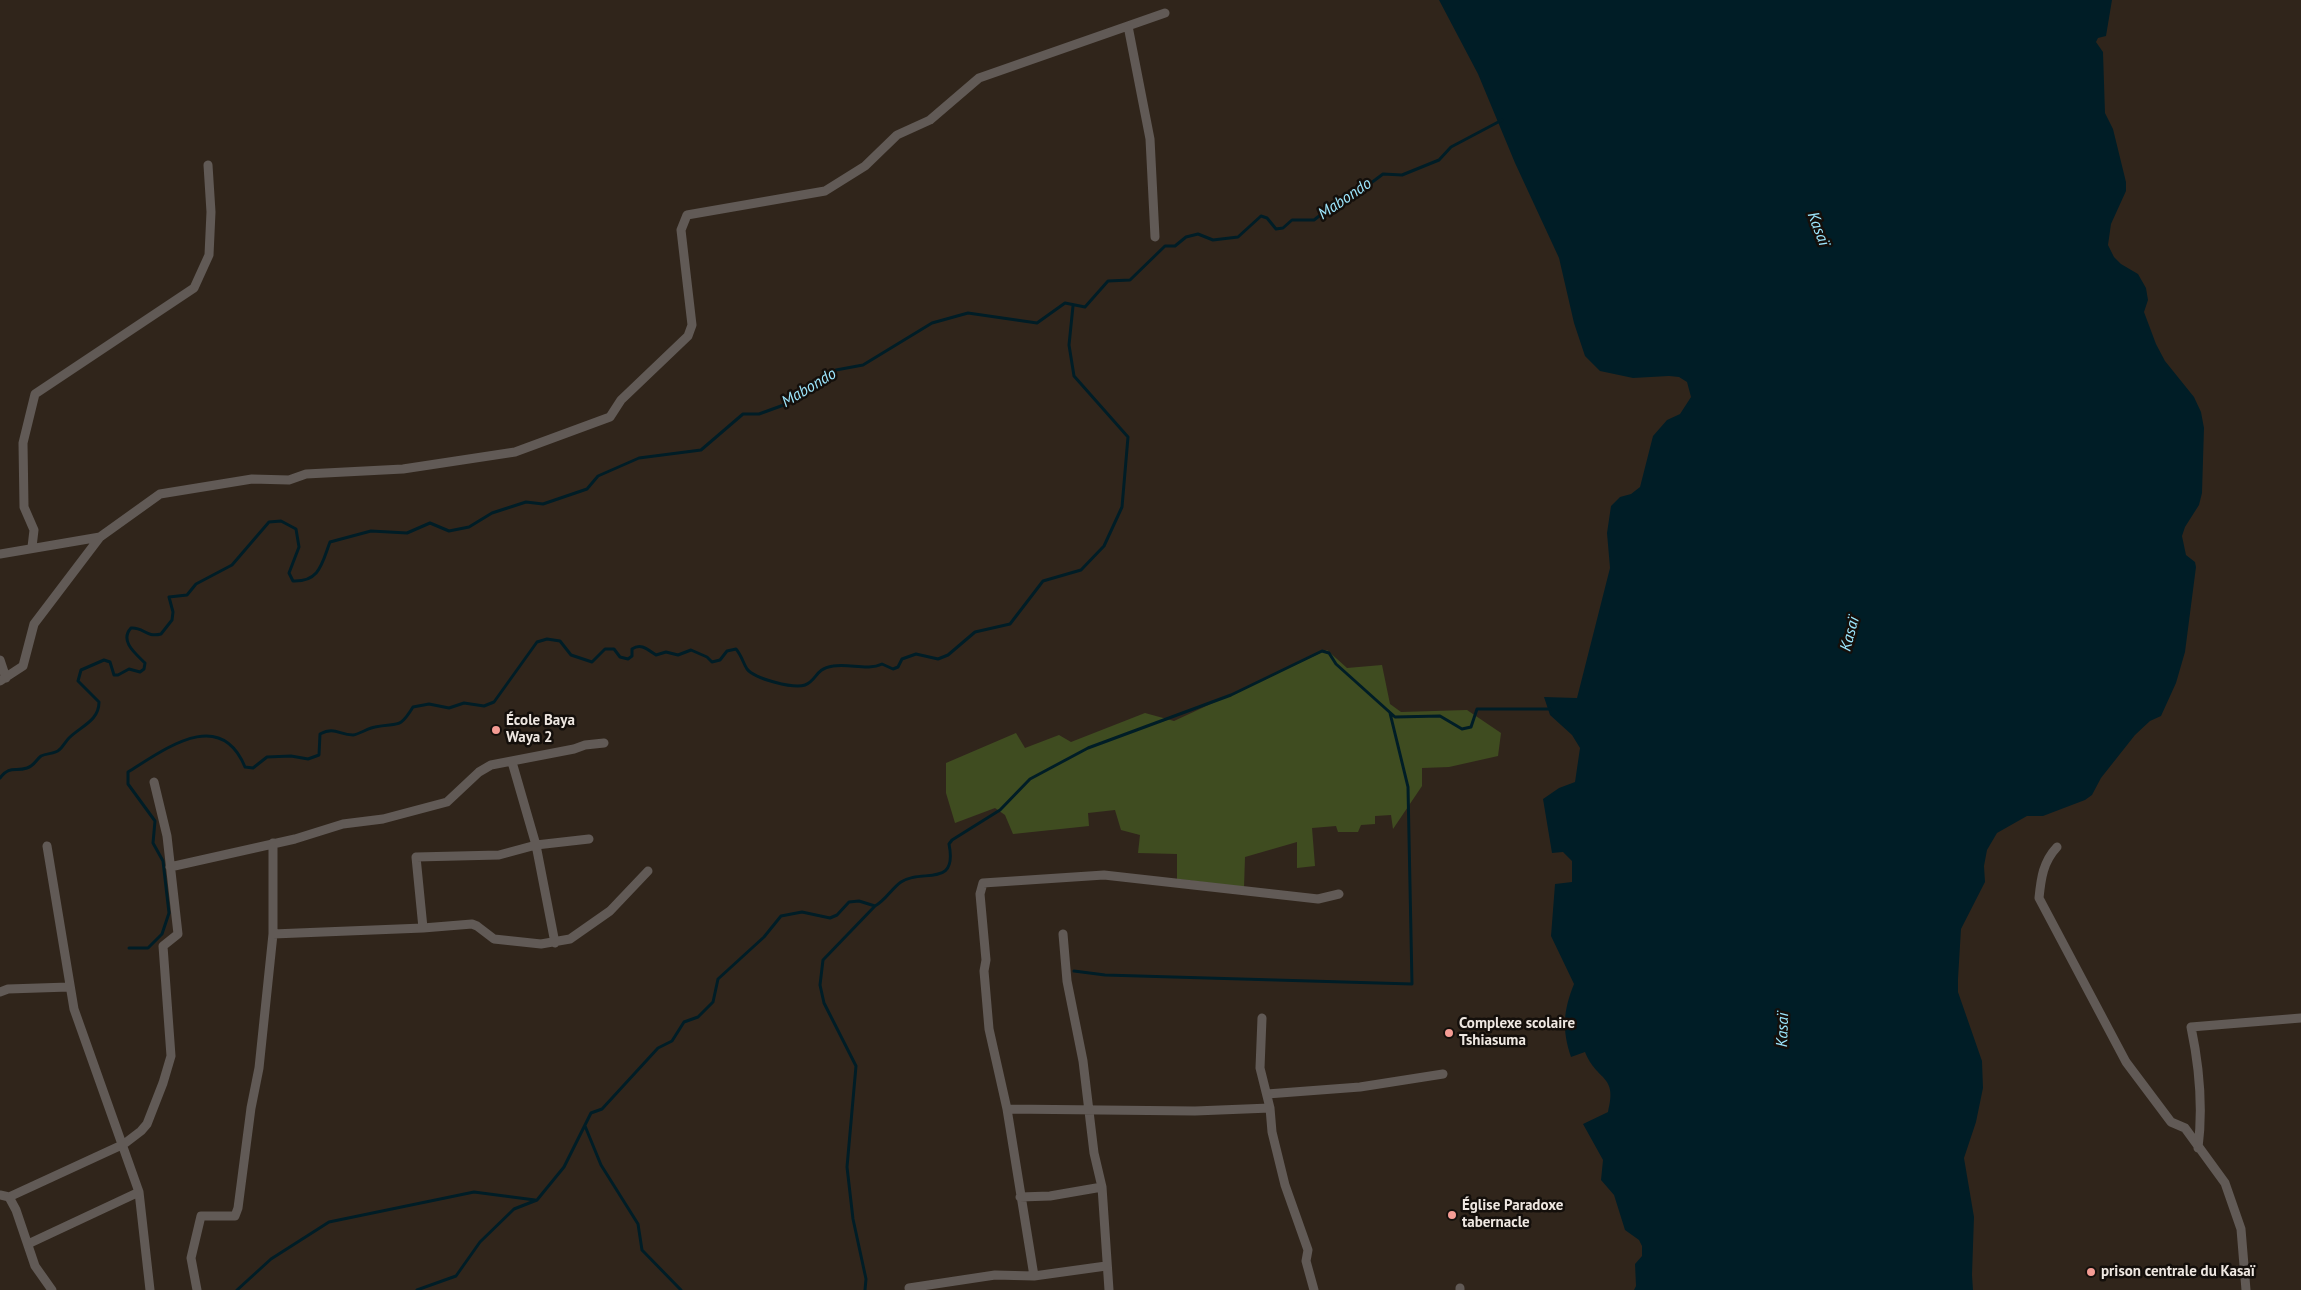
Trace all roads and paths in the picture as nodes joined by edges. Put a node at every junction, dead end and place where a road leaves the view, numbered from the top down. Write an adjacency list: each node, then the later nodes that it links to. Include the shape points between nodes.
1 (1165, 13): 2 (street)
2 (1128, 26): 4 (street, via 1150,139); 5 (street, via 979,78 930,120 897,135 865,166 825,192 687,215 681,230 692,325 688,336 621,400 610,417 515,452 403,469 306,474 288,480 252,480 160,494)
3 (208, 165): 6 (street, via 210,255 194,288 35,394 23,443 24,507 34,530)
4 (1155, 237)
5 (100, 537): 6 (street); 9 (street, via 34,624 23,666)
6 (32, 548): 7 (street)
7 (0, 554)
8 (0, 660): 9 (street)
9 (3, 680)
10 (604, 743): 11 (street)
11 (512, 762): 14 (street, via 491,764 447,802); 15 (street)
12 (154, 782): 18 (street, via 167,836)
13 (588, 839): 15 (street)
14 (273, 843): 18 (street); 22 (street)
15 (536, 845): 21 (street, via 499,855 416,857); 24 (street)
16 (47, 846): 25 (street)
17 (2057, 847): 35 (street, via 2042,872 2039,898 2126,1062 2172,1122 2185,1128)
18 (170, 867): 34 (street, via 178,934 163,946 171,1056 147,1124)
19 (648, 872): 24 (street, via 610,911 570,939)
20 (1339, 894): 33 (street, via 1318,899 1104,875 983,883 980,894 988,1029)
21 (423, 928): 22 (street); 24 (street, via 472,924 494,939 541,944)
22 (273, 934): 47 (street, via 259,1068 238,1208 236,1216 201,1216 191,1258)
23 (1063, 934): 31 (street)
24 (555, 942)
25 (69, 987): 26 (street); 34 (street, via 74,1009)
26 (0, 992)
27 (1262, 1018): 30 (street, via 1260,1068)
28 (2301, 1018): 35 (street, via 2191,1026 2197,1053)
29 (1444, 1074): 30 (street, via 1360,1087)
30 (1267, 1094): 32 (street)
31 (1089, 1108): 32 (street); 33 (street); 36 (street)
32 (1270, 1108): 49 (street, via 1272,1132 1285,1185 1308,1250 1306,1261)
33 (1007, 1109): 39 (street)
34 (124, 1144): 37 (street); 38 (street)
35 (2198, 1148): 50 (street, via 2225,1183 2241,1229)
36 (1102, 1187): 39 (street, via 1050,1196); 41 (street)
37 (139, 1192): 40 (street); 46 (street)
38 (4, 1196): 40 (street, via 16,1210)
39 (1020, 1197): 42 (street)
40 (28, 1244): 45 (street, via 35,1266)
41 (1106, 1266): 42 (street); 48 (street)
42 (1034, 1276): 43 (street, via 996,1275)
43 (953, 1286): 44 (street)
44 (909, 1288)
45 (52, 1290)
46 (150, 1290)
47 (197, 1290)
48 (1109, 1290)
49 (1314, 1290)
50 (2246, 1290)

